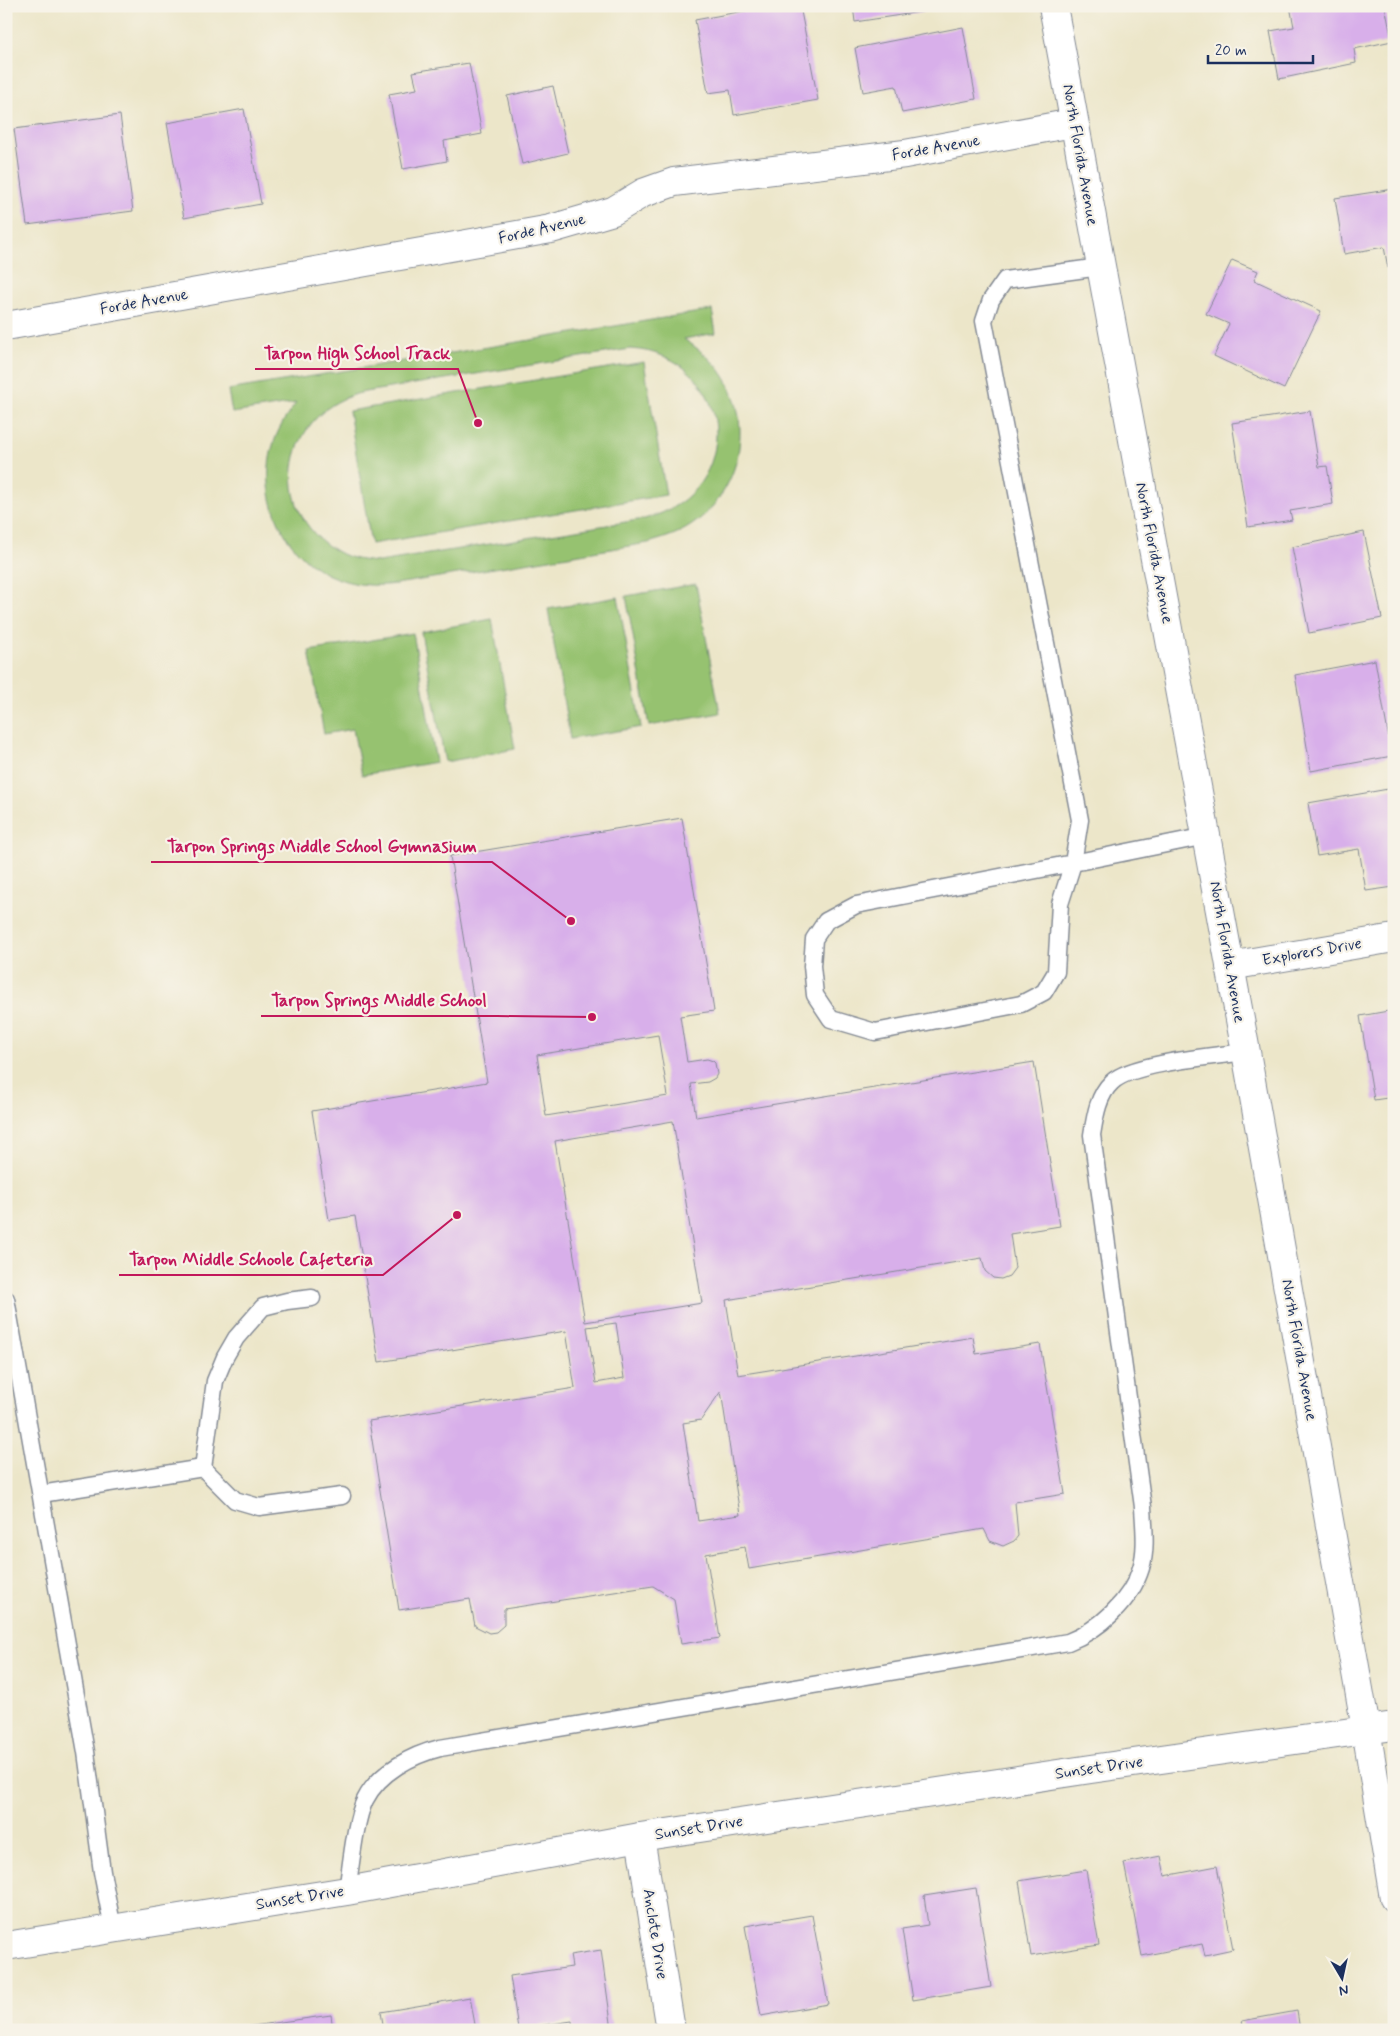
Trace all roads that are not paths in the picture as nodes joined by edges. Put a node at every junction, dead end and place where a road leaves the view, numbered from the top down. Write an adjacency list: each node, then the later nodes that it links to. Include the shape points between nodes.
1 (1053, 6): 2 (street, North Florida Avenue)
2 (1073, 123): 3 (street, North Florida Avenue); 4 (street, Forde Avenue, via 905,154 674,182 643,193 613,211 551,229)
3 (1100, 267): 5 (street, North Florida Avenue); 6 (lane, via 1005,280 990,300 984,321 1080,820)
4 (6, 326)
5 (1206, 836): 6 (lane); 8 (street, North Florida Avenue)
6 (1073, 863): 6 (lane, via 856,905 826,921 814,938 815,995 831,1019 875,1032 1022,1004 1044,992 1056,972 1060,904)
7 (1394, 938): 8 (street, Explorers Drive)
8 (1230, 966): 9 (street, North Florida Avenue)
9 (1246, 1052): 16 (street, North Florida Avenue); 18 (lane, via 1126,1073 1112,1081 1096,1113 1092,1135 1145,1539 1141,1568 1118,1607 1085,1635 1068,1642 421,1753 390,1772 366,1799 360,1812)
10 (312, 1298): 12 (lane, via 263,1307 236,1338 215,1381)
11 (6, 1299): 13 (lane)
12 (203, 1468): 13 (lane); 14 (lane, via 235,1500 259,1507)
13 (41, 1494): 20 (lane)
14 (342, 1496)
15 (1394, 1726): 16 (street, Sunset Drive)
16 (1366, 1730): 17 (street, Sunset Drive); 19 (street, North Florida Avenue)
17 (640, 1837): 18 (street, Sunset Drive); 22 (street, Anclote Drive)
18 (347, 1891): 20 (street, Sunset Drive)
19 (1394, 1898)
20 (113, 1928): 21 (street, Sunset Drive)
21 (6, 1946)
22 (671, 2030)

